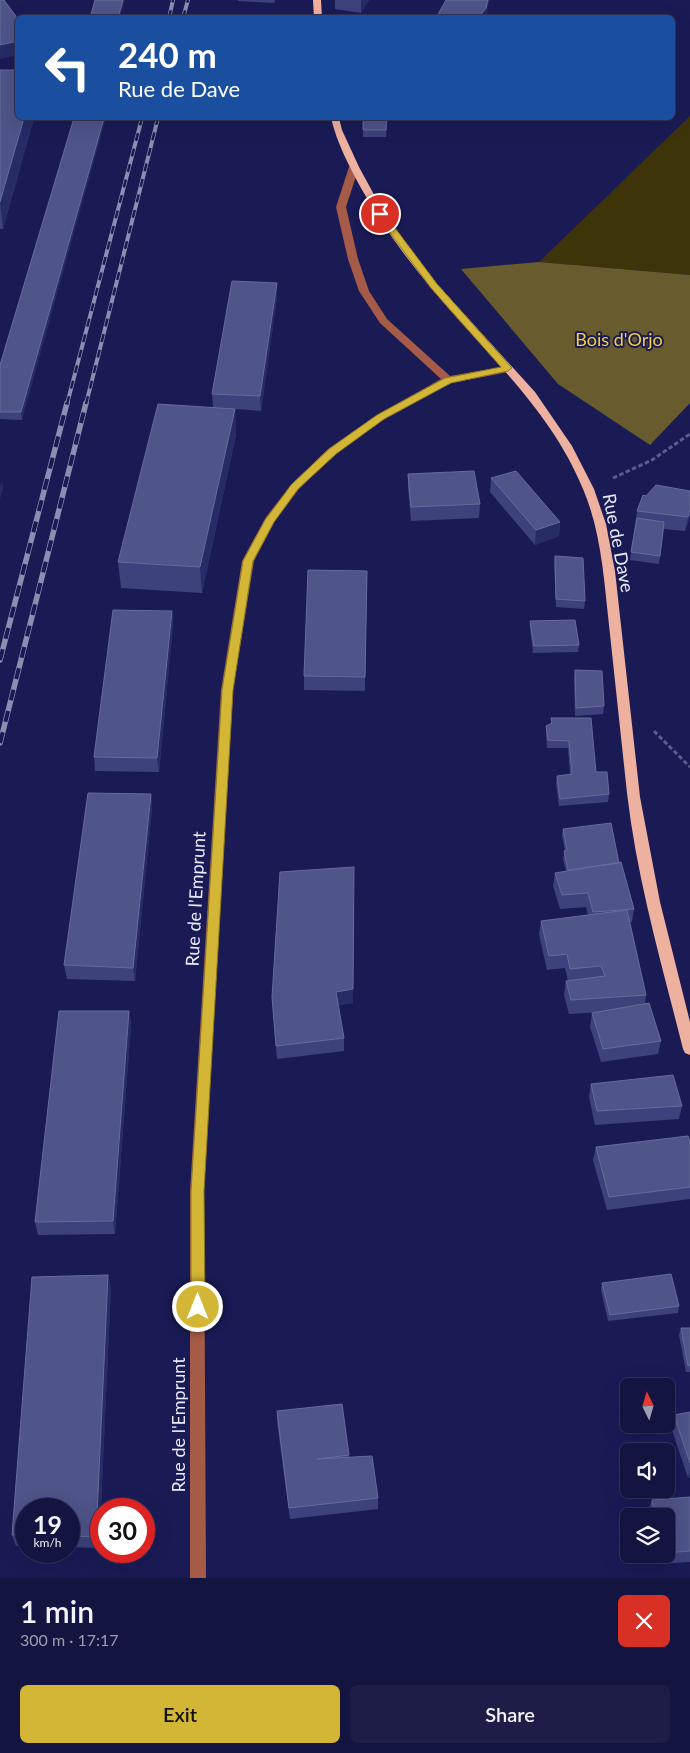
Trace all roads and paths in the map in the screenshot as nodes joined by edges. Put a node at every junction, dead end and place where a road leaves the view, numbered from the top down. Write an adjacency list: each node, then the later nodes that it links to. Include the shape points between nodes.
1 (317, 0): 2 (main road)
2 (318, 15)
3 (336, 120): 4 (main road, Rue de Dave)
4 (354, 167): 5 (main road, Rue de Dave, via 380,214 434,286); 6 (street, via 340,207 364,291 383,321)
5 (508, 368): 6 (street, Rue de l'Emprunt); 8 (main road, Rue de Dave, via 566,446)
6 (448, 380): 10 (street, Rue de l'Emprunt, via 381,417 332,451 290,494 270,520 248,561 227,690 197,1191)
7 (690, 434): 8 (path, via 652,460)
8 (589, 489): 9 (main road, Rue de Dave, via 600,524 608,572 634,798 653,902)
9 (690, 1049)
10 (198, 1578)

